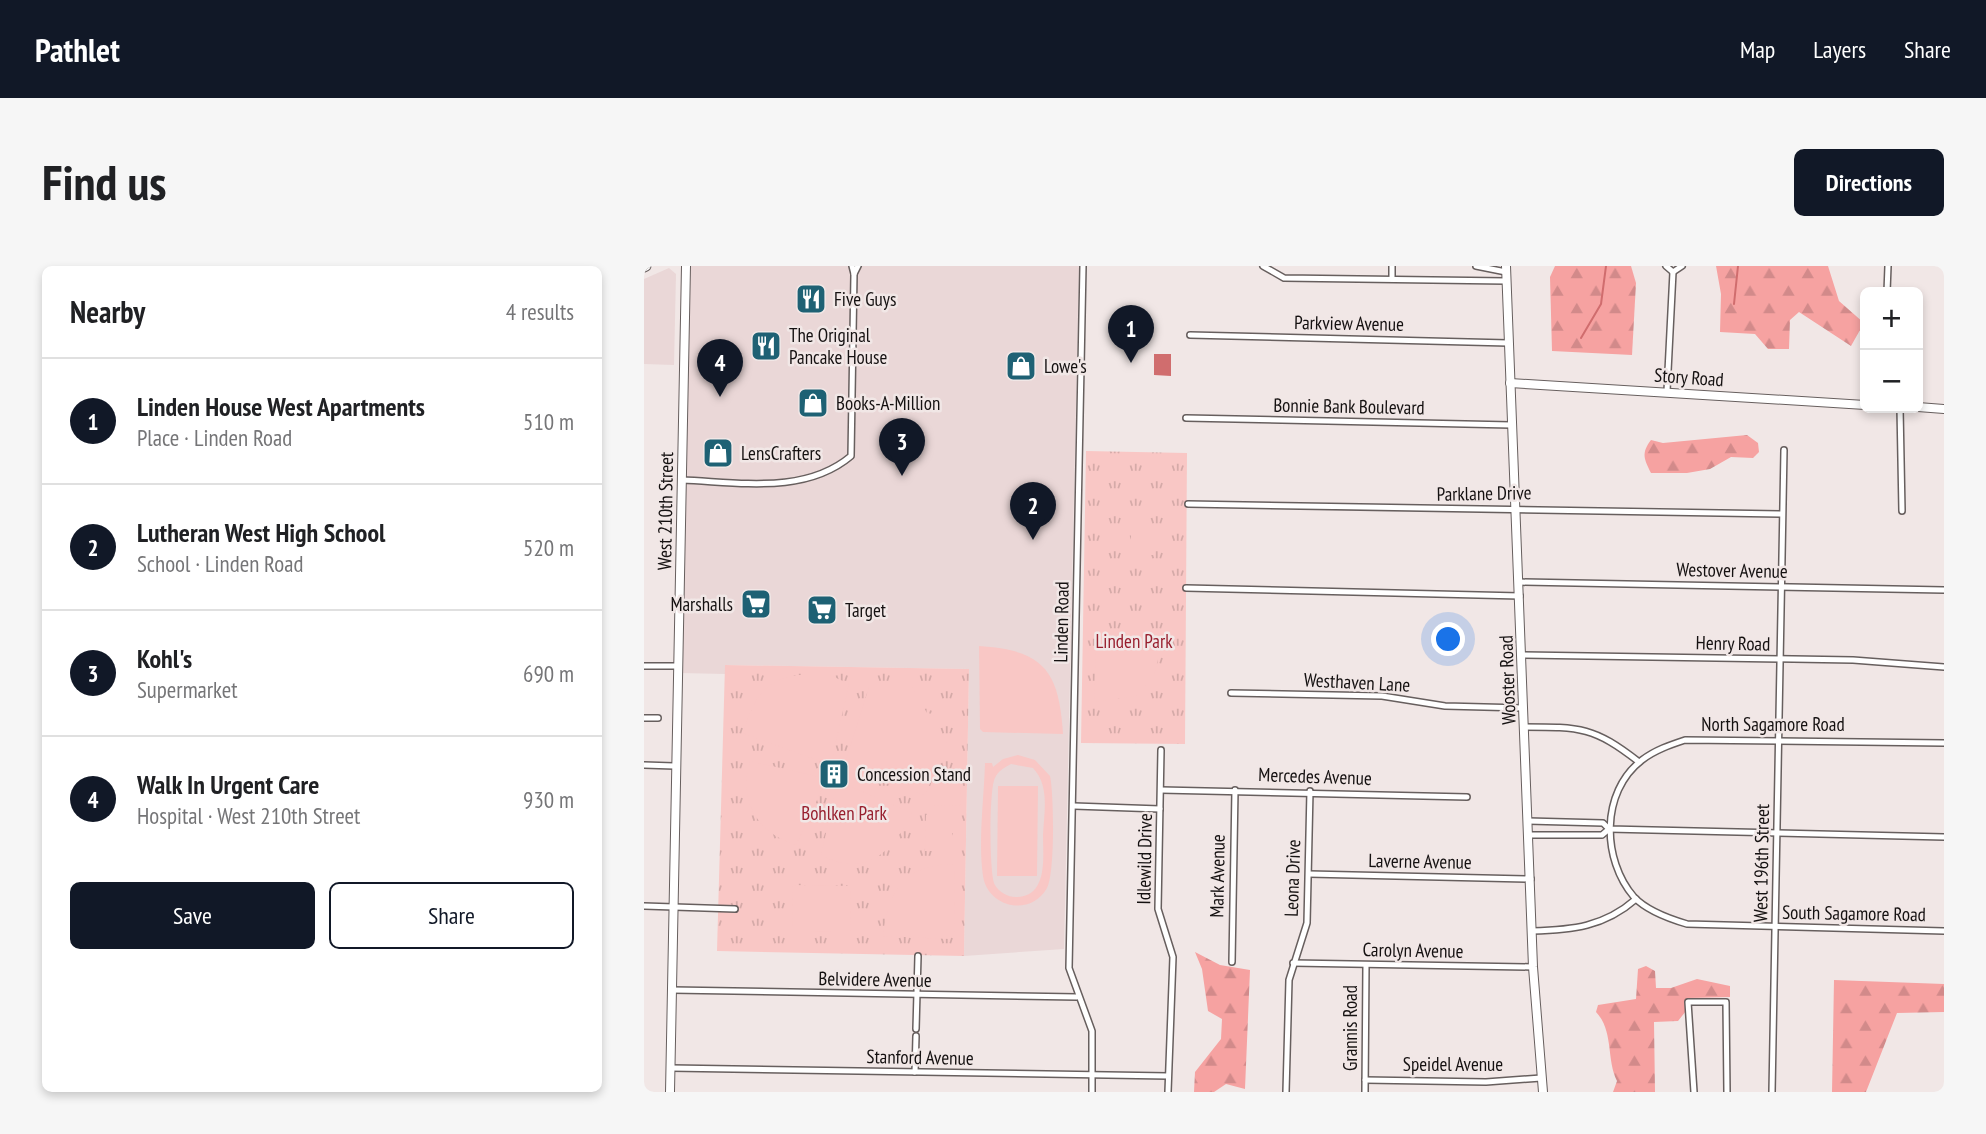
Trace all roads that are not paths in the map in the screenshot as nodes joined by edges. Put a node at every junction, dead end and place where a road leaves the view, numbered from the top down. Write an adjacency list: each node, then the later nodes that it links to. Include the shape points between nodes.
1 (686, 266): 27 (street, West 210th Street)
2 (852, 266): 13 (street)
3 (858, 266): 13 (street)
4 (1083, 266): 57 (street, Linden Road)
5 (1263, 266): 14 (street, via 1284,278)
6 (1392, 266): 14 (street)
7 (1476, 266): 12 (street)
8 (1666, 266): 11 (street)
9 (1682, 266): 11 (street)
10 (1888, 266): 15 (street)
11 (1674, 272): 19 (street)
12 (1506, 273): 14 (street); 17 (street, Wooster Road)
13 (854, 274): 27 (street, via 850,456 824,475 804,481)
14 (1392, 279)
15 (1887, 287)
16 (1190, 335): 17 (street, Parkview Avenue)
17 (1508, 343): 18 (street, Wooster Road)
18 (1510, 383): 19 (street, Story Road); 25 (street, Wooster Road)
19 (1667, 391): 20 (street, Story Road)
20 (1860, 405)
21 (1923, 407): 22 (street)
22 (1944, 409)
23 (1900, 413): 30 (street)
24 (1186, 418): 25 (street, Bonnie Bank Boulevard)
25 (1511, 425): 29 (street, Wooster Road)
26 (1784, 450): 31 (street, West 196th Street)
27 (681, 480): 40 (street, West 210th Street)
28 (1188, 504): 29 (street, Parklane Drive)
29 (1514, 508): 31 (street, Parklane Drive); 32 (street, Wooster Road)
30 (1902, 510)
31 (1782, 514): 33 (street, West 196th Street)
32 (1519, 582): 33 (street, Westover Avenue); 36 (street, Wooster Road)
33 (1782, 587): 35 (street, Westover Avenue); 38 (street, West 196th Street)
34 (1186, 588): 36 (street)
35 (1944, 590)
36 (1520, 596): 37 (street, Wooster Road)
37 (1521, 655): 38 (street, Henry Road); 43 (street, Wooster Road)
38 (1781, 660): 41 (street, Henry Road); 47 (street, West 196th Street)
39 (644, 666): 40 (street)
40 (677, 666): 52 (street, West 210th Street)
41 (1944, 667)
42 (1231, 693): 43 (street, Westhaven Lane, via 1382,696 1445,706)
43 (1523, 708): 46 (street, Wooster Road)
44 (644, 718): 45 (street)
45 (658, 718)
46 (1524, 727): 50 (street, via 1586,730 1602,735); 59 (street, Wooster Road)
47 (1780, 739): 48 (street, North Sagamore Road); 50 (street, North Sagamore Road, via 1685,740); 61 (street, West 196th Street)
48 (1944, 743)
49 (1161, 750): 53 (street, Idlewild Drive)
50 (1639, 762): 60 (street, North Sagamore Road, via 1618,790)
51 (644, 765): 52 (street)
52 (674, 766): 68 (street, West 210th Street)
53 (1161, 790): 54 (street, Mercedes Avenue); 58 (street, Idlewild Drive)
54 (1235, 790): 55 (street, Mercedes Avenue); 74 (street, Mark Avenue)
55 (1310, 791): 56 (street, Mercedes Avenue); 64 (street, Leona Drive)
56 (1467, 797)
57 (1074, 807): 58 (street); 80 (street, Linden Road, via 1069,968)
58 (1160, 809): 84 (street, Idlewild Drive, via 1158,909 1172,965)
59 (1528, 821): 60 (street, via 1604,823); 62 (street, Wooster Road)
60 (1609, 829): 61 (street); 62 (street, via 1602,835); 66 (street, South Sagamore Road, via 1614,862)
61 (1778, 834): 63 (street); 70 (street, West 196th Street)
62 (1529, 835): 65 (street, Wooster Road)
63 (1944, 837)
64 (1309, 874): 65 (street, Laverne Avenue); 75 (street, Leona Drive, via 1307,923)
65 (1531, 879): 72 (street, Wooster Road)
66 (1636, 899): 70 (street, South Sagamore Road, via 1687,925); 72 (street, via 1596,925)
67 (644, 906): 68 (street)
68 (673, 906): 69 (street); 78 (street, West 210th Street)
69 (735, 909)
70 (1775, 927): 71 (street, South Sagamore Road); 95 (street, West 196th Street)
71 (1944, 931)
72 (1532, 932): 77 (street, Wooster Road)
73 (918, 957): 79 (street)
74 (1232, 962)
75 (1293, 963): 76 (street, Carolyn Avenue); 90 (street, Leona Drive)
76 (1366, 965): 77 (street, Carolyn Avenue); 86 (street, Grannis Road)
77 (1533, 967): 85 (street, Wooster Road)
78 (671, 990): 79 (street, Belvidere Avenue); 81 (street, West 210th Street)
79 (917, 996): 80 (street, Belvidere Avenue); 82 (street)
80 (1077, 997): 83 (street, Linden Road, via 1092,1031)
81 (671, 1068): 82 (street, Stanford Avenue); 87 (street, West 210th Street)
82 (915, 1072): 83 (street, Stanford Avenue)
83 (1093, 1076): 84 (street, Stanford Avenue); 88 (street, Linden Road)
84 (1168, 1076): 89 (street, Idlewild Drive)
85 (1541, 1078): 86 (street, Speidel Avenue); 92 (street, Wooster Road)
86 (1365, 1080): 91 (street, Grannis Road)
87 (670, 1092)
88 (1092, 1092)
89 (1168, 1092)
90 (1286, 1092)
91 (1365, 1092)
92 (1543, 1092)
93 (1694, 1092): 94 (street, via 1688,1002 1707,1000 1726,1002)
94 (1727, 1092)
95 (1772, 1092)

